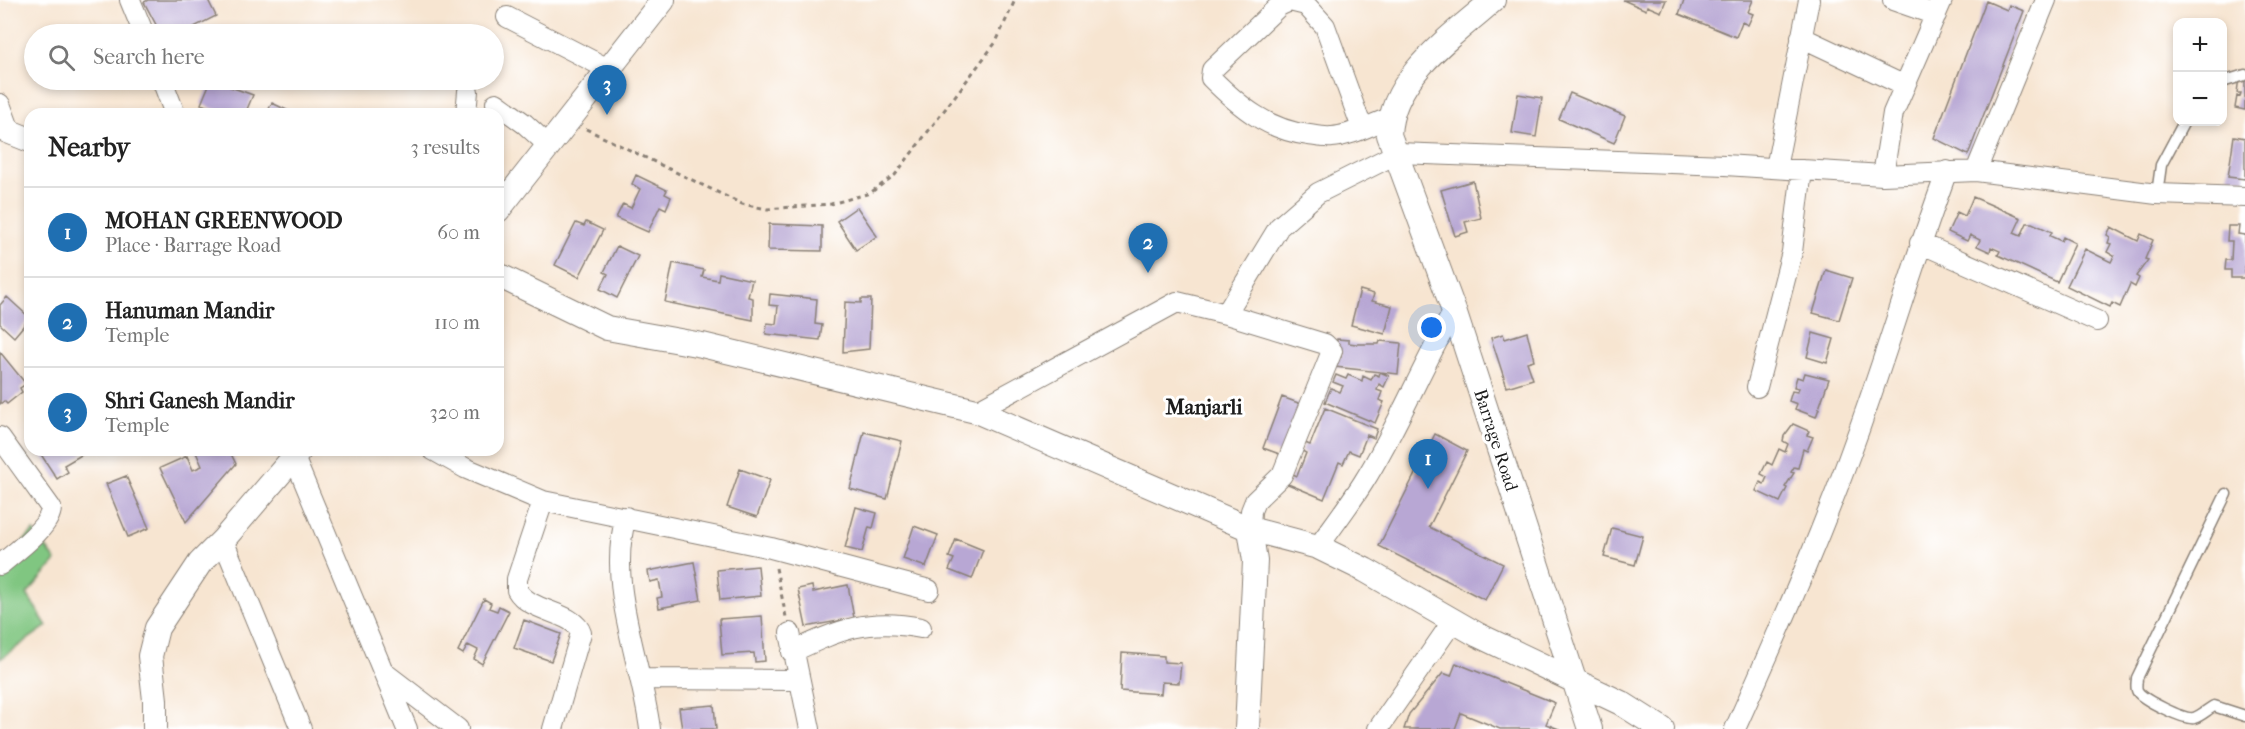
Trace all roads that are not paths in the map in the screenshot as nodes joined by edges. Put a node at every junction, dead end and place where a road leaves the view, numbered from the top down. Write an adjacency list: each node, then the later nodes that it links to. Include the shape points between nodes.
1 (130, 0): 9 (street)
2 (663, 0): 11 (street)
3 (1492, 0): 23 (street, via 1420,66)
4 (1809, 0): 10 (street)
5 (1893, 0): 7 (street)
6 (2046, 0): 32 (street)
7 (1939, 7): 14 (street)
8 (507, 17): 11 (street)
9 (140, 24)
10 (1801, 37): 14 (street); 29 (street)
11 (608, 69): 27 (street)
12 (2245, 75): 13 (lane)
13 (2227, 81)
14 (1905, 86): 33 (street, via 1893,113)
15 (166, 90): 19 (street)
16 (468, 91): 20 (street)
17 (496, 103): 21 (street)
18 (0, 104): 26 (street)
19 (173, 108)
20 (467, 108)
21 (503, 108)
22 (504, 109): 27 (street)
23 (1390, 118): 25 (street); 28 (street, Barrage Road, via 1389,135)
24 (2182, 126): 34 (lane, via 2161,165)
25 (1362, 128): 25 (street, via 1324,26 1306,5 1290,1 1279,6 1212,70 1211,78 1235,102 1287,132 1333,138)
26 (13, 133)
27 (549, 146): 36 (street)
28 (1398, 153): 29 (street); 39 (street, Barrage Road); 40 (street, via 1318,193 1279,227)
29 (1776, 168): 30 (street)
30 (1802, 170): 33 (street); 42 (street, via 1792,252)
31 (1947, 171): 32 (street); 33 (street); 37 (street)
32 (1976, 171): 34 (street)
33 (1883, 176)
34 (2157, 194): 35 (street)
35 (2245, 197)
36 (504, 202)
37 (1920, 243): 41 (street); 74 (street, via 1855,438 1797,591)
38 (504, 278): 43 (street, via 607,328 702,345)
39 (1454, 311): 53 (street, via 1364,482); 61 (street, Barrage Road)
40 (1226, 314): 43 (street, via 1177,303); 51 (street, via 1325,344 1332,351 1282,475 1255,501)
41 (2097, 321)
42 (1757, 387)
43 (976, 411): 51 (street)
44 (0, 437): 54 (street, via 51,508 45,525)
45 (295, 456): 52 (street)
46 (298, 456): 58 (street)
47 (444, 456): 49 (street)
48 (2226, 494): 62 (lane, via 2136,686 2151,702 2188,718 2214,706)
49 (543, 501): 50 (street); 67 (street, via 517,579 517,590 530,603 577,624 581,633)
50 (626, 517): 55 (street, via 771,548); 59 (street, via 619,550 619,585)
51 (1250, 529): 53 (street); 70 (street, via 1255,561)
52 (223, 540): 63 (street, via 200,562 157,628 150,656); 64 (street)
53 (1317, 547): 56 (street)
54 (0, 565)
55 (929, 590)
56 (1453, 621): 61 (street); 71 (street)
57 (921, 628): 60 (street, via 873,623 791,643)
58 (386, 674): 65 (street); 66 (street)
59 (642, 679): 60 (street); 68 (street)
60 (798, 680): 69 (street)
61 (1575, 681): 72 (street, Barrage Road); 73 (street)
62 (2245, 716)
63 (155, 729)
64 (301, 729)
65 (407, 729)
66 (458, 729)
67 (553, 729)
68 (650, 729)
69 (810, 729)
70 (1247, 729)
71 (1378, 729)
72 (1590, 729)
73 (1662, 729)
74 (1735, 729)

